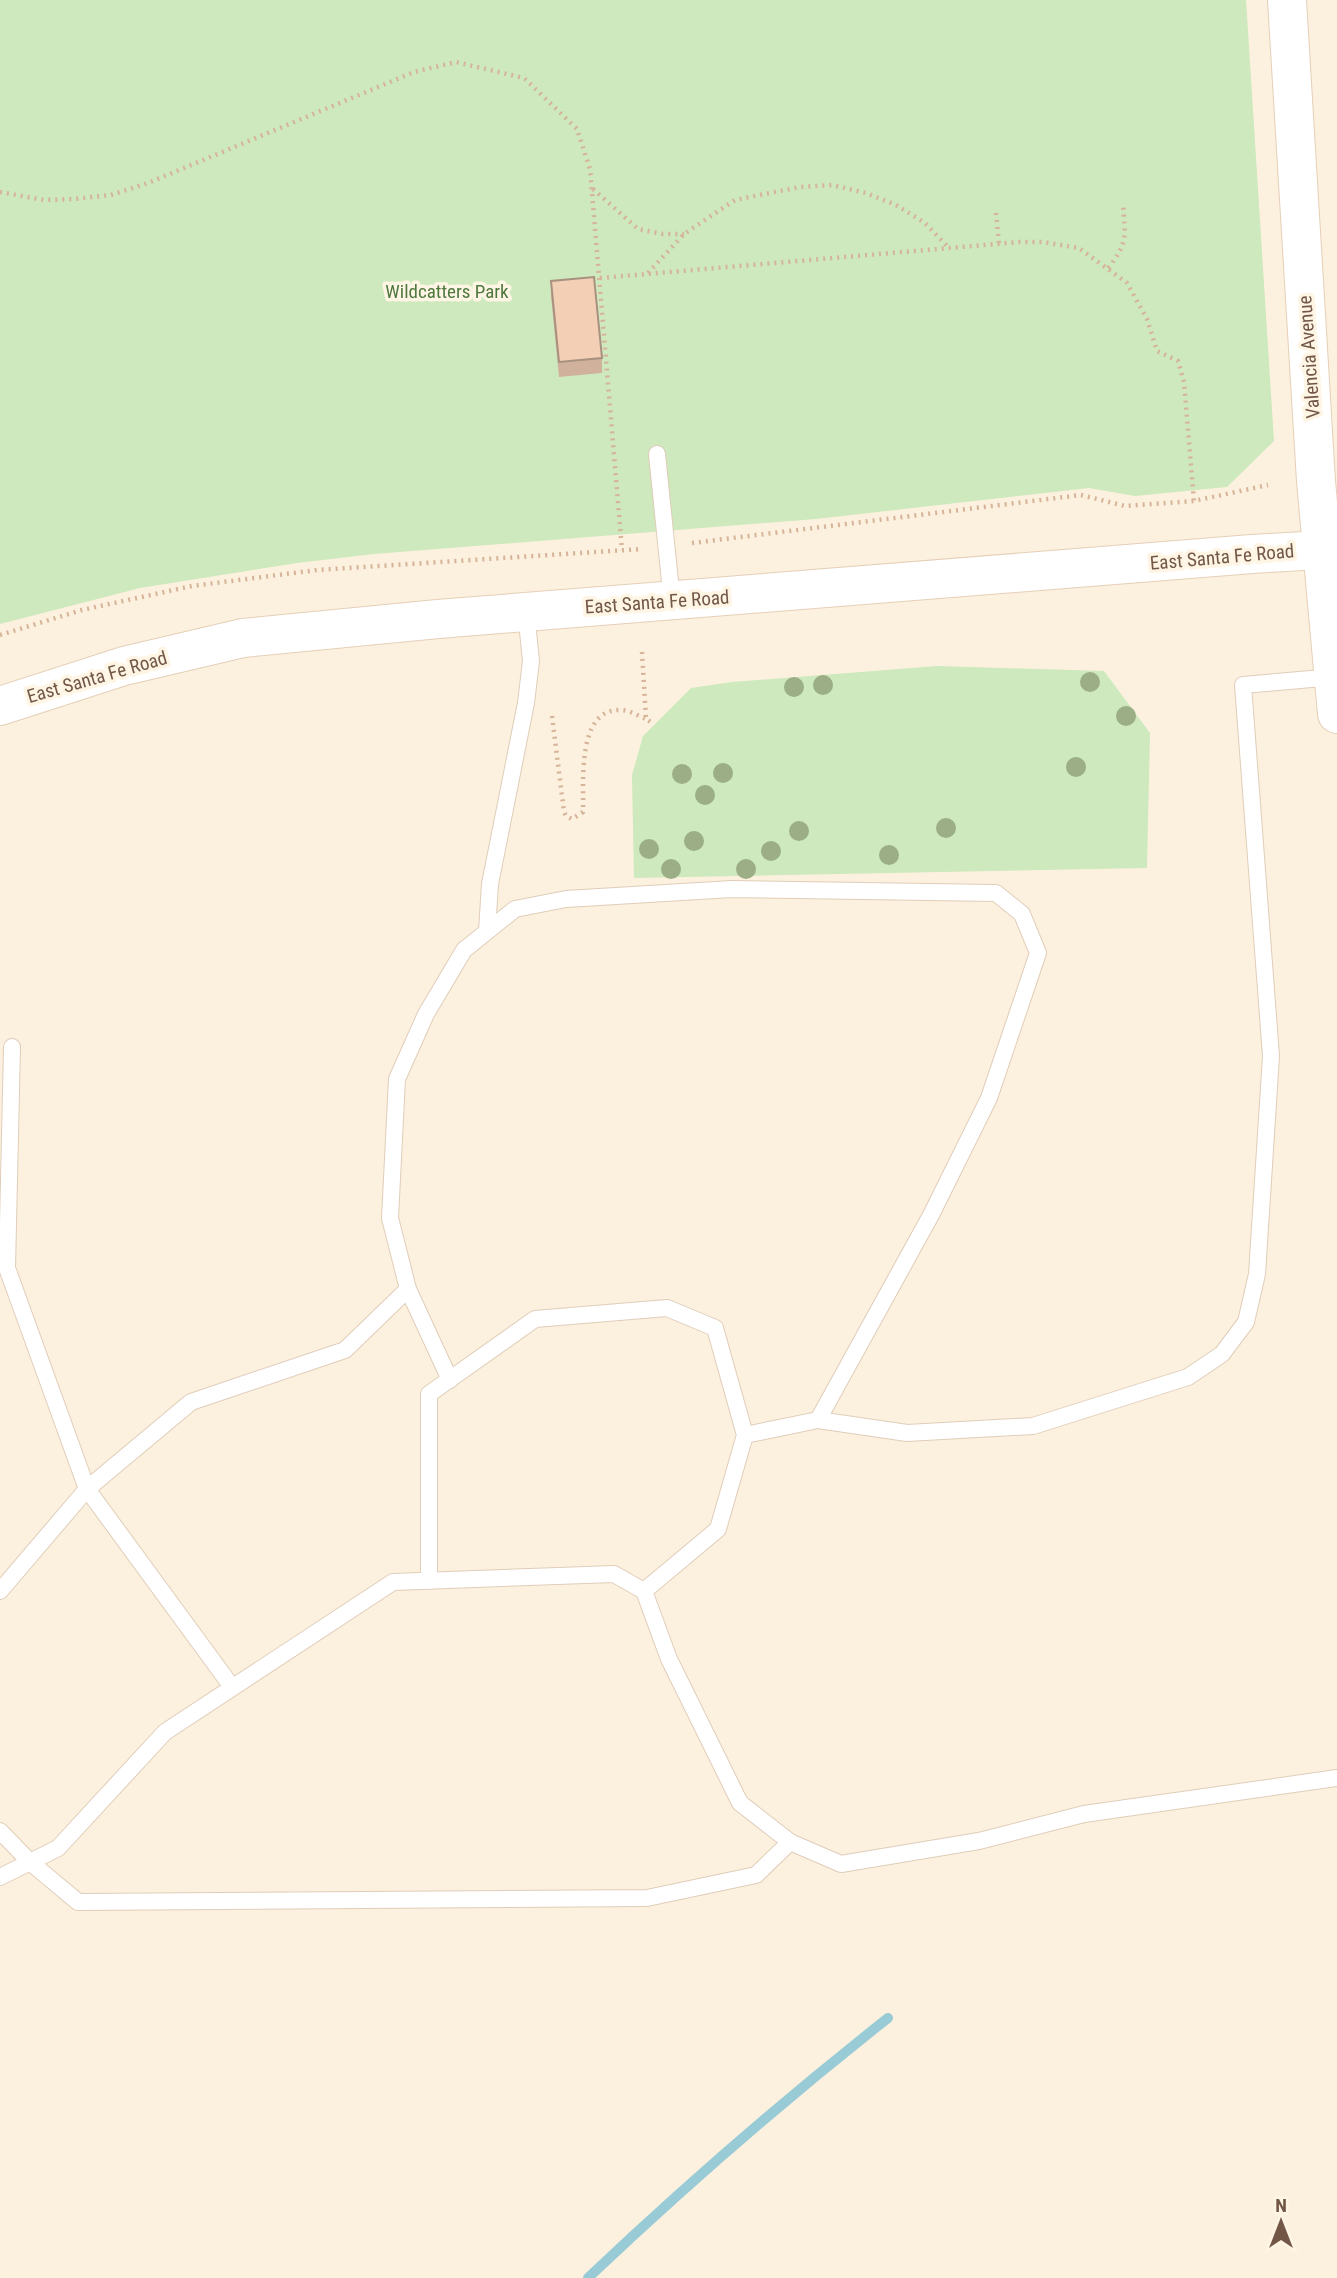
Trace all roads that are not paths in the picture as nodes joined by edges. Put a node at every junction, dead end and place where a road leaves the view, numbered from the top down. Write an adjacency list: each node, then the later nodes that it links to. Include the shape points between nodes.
1 (1287, 0): 3 (street, Valencia Avenue, via 1316,481)
2 (657, 454): 4 (lane)
3 (1332, 548): 4 (street, East Santa Fe Road); 6 (street, Valencia Avenue)
4 (672, 601): 5 (street, East Santa Fe Road)
5 (526, 612): 7 (street, East Santa Fe Road, via 243,638 124,666); 9 (lane, via 531,662 526,703 490,884)
6 (1334, 677): 8 (street, Valencia Avenue); 13 (lane, via 1243,685 1270,1056 1256,1274 1246,1322 1222,1354 1188,1377 1033,1426 907,1433)
7 (0, 706)
8 (1337, 714)
9 (487, 931): 11 (lane, via 464,950 426,1014 397,1079 390,1217); 13 (lane, via 515,909 566,899 732,889 996,893 1022,914 1038,953 989,1098)
10 (12, 1046): 15 (lane, via 6,1268)
11 (408, 1289): 12 (lane); 15 (lane, via 345,1350 191,1402)
12 (450, 1380): 14 (lane, via 535,1319 667,1308 715,1328); 16 (lane, via 429,1395)
13 (818, 1420): 14 (lane)
14 (745, 1434): 18 (lane, via 718,1529)
15 (87, 1489): 17 (lane); 19 (lane)
16 (429, 1581): 18 (lane, via 614,1574); 19 (lane, via 393,1582)
17 (0, 1591)
18 (643, 1591): 22 (lane, via 669,1659 740,1803)
19 (232, 1687): 23 (lane, via 164,1732 58,1848)
20 (1337, 1778): 22 (lane, via 1084,1814 979,1840 841,1864)
21 (0, 1830): 23 (lane)
22 (790, 1842): 23 (lane, via 756,1875 647,1898 78,1902)
23 (30, 1862): 24 (lane)
24 (0, 1877)

